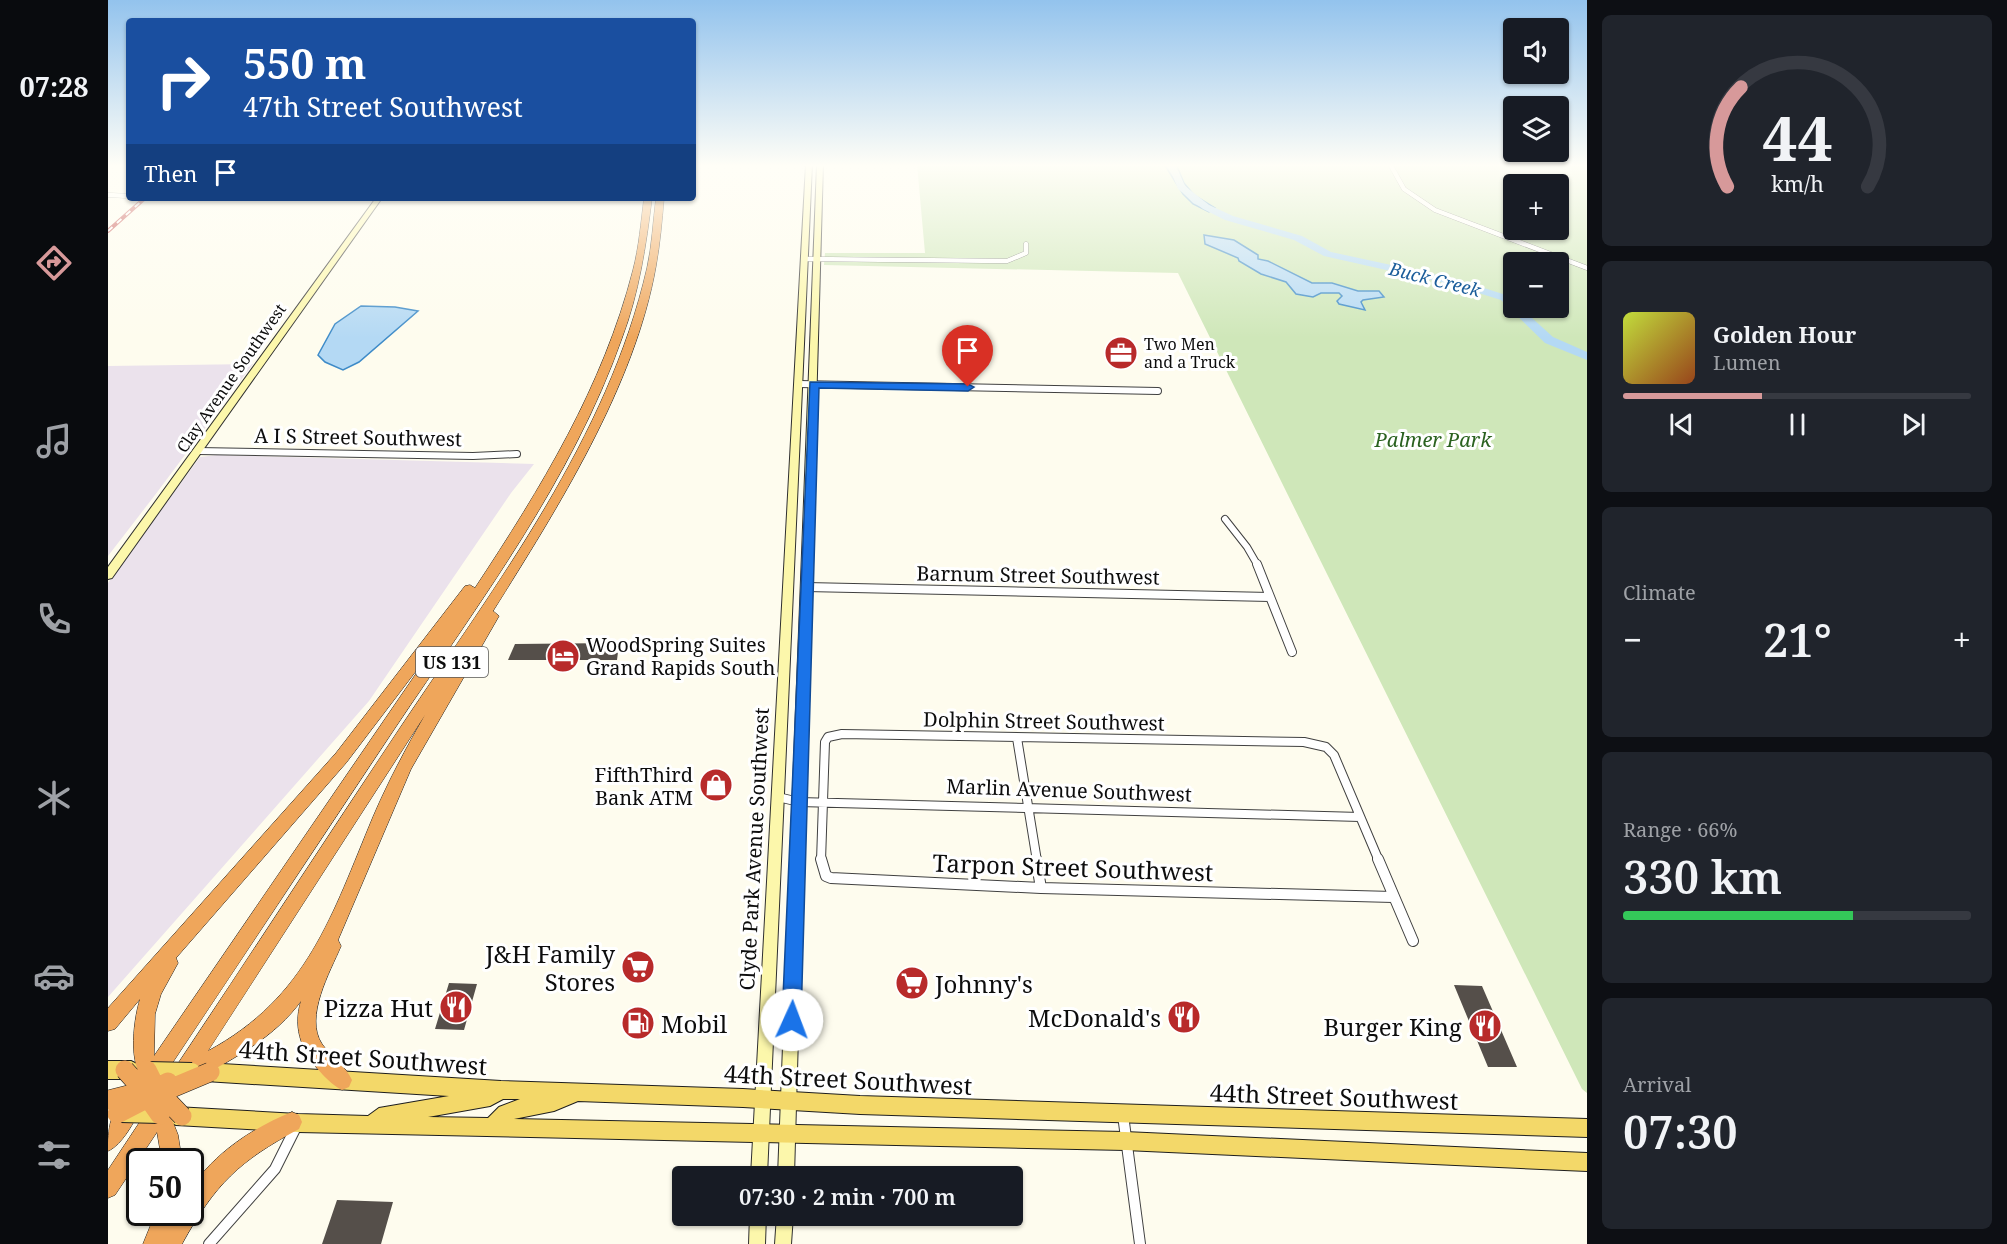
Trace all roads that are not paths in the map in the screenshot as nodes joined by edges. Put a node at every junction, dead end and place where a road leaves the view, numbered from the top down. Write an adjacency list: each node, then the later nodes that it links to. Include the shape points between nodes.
1 (361, 222): 16 (main road, Clay Avenue Southwest)
2 (645, 222): 22 (highway, US 131, via 640,262 614,346 573,435)
3 (657, 222): 19 (highway, US 131, via 653,260 633,334)
4 (806, 222): 7 (main road, Clyde Park Avenue Southwest)
5 (818, 222): 8 (main road)
6 (1467, 222): 12 (street)
7 (806, 230): 8 (main road); 10 (main road, Clyde Park Avenue Southwest)
8 (818, 230): 11 (main road)
9 (1026, 244): 11 (street, via 1026,253 1007,261)
10 (805, 259): 11 (street); 13 (main road, Clyde Park Avenue Southwest)
11 (817, 259): 14 (main road)
12 (1587, 267)
13 (799, 384): 14 (street); 18 (main road, Clyde Park Avenue Southwest)
14 (814, 384): 15 (street); 20 (main road)
15 (1158, 391)
16 (198, 451): 17 (street, A I S Street Southwest); 23 (main road, Clay Avenue Southwest)
17 (518, 454)
18 (794, 478): 20 (main road, via 798,501); 28 (main road, Clyde Park Avenue Southwest)
19 (562, 487): 33 (highway, via 412,753); 63 (highway, US 131)
20 (810, 502): 24 (main road)
21 (1225, 519): 25 (street, via 1245,541)
22 (521, 525): 36 (highway, via 353,744); 57 (highway, US 131)
23 (108, 575)
24 (806, 587): 25 (street, Barnum Street Southwest); 29 (main road)
25 (1270, 597): 26 (street)
26 (1292, 652)
27 (1017, 738): 30 (street, Dolphin Street Southwest, via 832,736 825,742); 31 (street); 32 (street, Dolphin Street Southwest, via 1304,742 1326,747 1334,755)
28 (778, 797): 29 (street, Marlin Avenue Southwest); 45 (main road, Clyde Park Avenue Southwest)
29 (800, 802): 30 (street, Marlin Avenue Southwest); 46 (main road)
30 (822, 803): 31 (street, Marlin Avenue Southwest); 34 (street, Tarpon Street Southwest, via 821,862 826,876 855,881)
31 (1028, 808): 32 (street, Marlin Avenue Southwest); 34 (street)
32 (1360, 817): 35 (street)
33 (353, 885): 39 (highway, via 295,992 254,1034); 41 (highway, via 306,1019 311,1044)
34 (1041, 888): 35 (street, Tarpon Street Southwest)
35 (1394, 897): 37 (street)
36 (209, 910): 38 (highway); 42 (highway, via 166,966 144,1011 142,1045)
37 (1413, 941)
38 (108, 1022)
39 (208, 1066): 41 (main road, 44th Street Southwest); 42 (highway, bridge)
40 (117, 1070): 42 (highway, bridge)
41 (342, 1080): 43 (main road, 44th Street Southwest)
42 (151, 1088): 47 (highway, bridge); 49 (highway, bridge); 50 (highway, bridge)
43 (501, 1090): 44 (main road, 44th Street Southwest); 52 (main road, via 490,1097 379,1117)
44 (581, 1091): 45 (main road, 44th Street Southwest); 53 (main road, via 554,1102 502,1113)
45 (762, 1099): 46 (main road, 44th Street Southwest); 55 (main road, Clyde Park Avenue Southwest)
46 (789, 1101): 48 (main road, 44th Street Southwest); 56 (main road)
47 (110, 1111): 49 (main road, bridge)
48 (1123, 1113): 54 (main road, 44th Street Southwest); 58 (street)
49 (160, 1115): 50 (main road, bridge); 59 (highway)
50 (182, 1116): 51 (main road)
51 (295, 1123): 52 (main road); 64 (highway, via 241,1149); 71 (street, via 276,1169)
52 (371, 1125): 53 (main road)
53 (493, 1126): 55 (main road)
54 (1587, 1128)
55 (761, 1133): 56 (main road); 61 (main road, Clyde Park Avenue Southwest)
56 (788, 1135): 58 (main road); 62 (main road)
57 (108, 1141)
58 (1125, 1141): 60 (main road); 74 (street)
59 (169, 1148)
60 (1587, 1162)
61 (759, 1166)
62 (786, 1166)
63 (108, 1188)
64 (204, 1189)
65 (161, 1226): 69 (highway)
66 (180, 1226): 70 (highway)
67 (758, 1226): 72 (main road)
68 (784, 1226): 73 (main road)
69 (154, 1244)
70 (170, 1244)
71 (209, 1244)
72 (757, 1244)
73 (783, 1244)
74 (1140, 1244)

